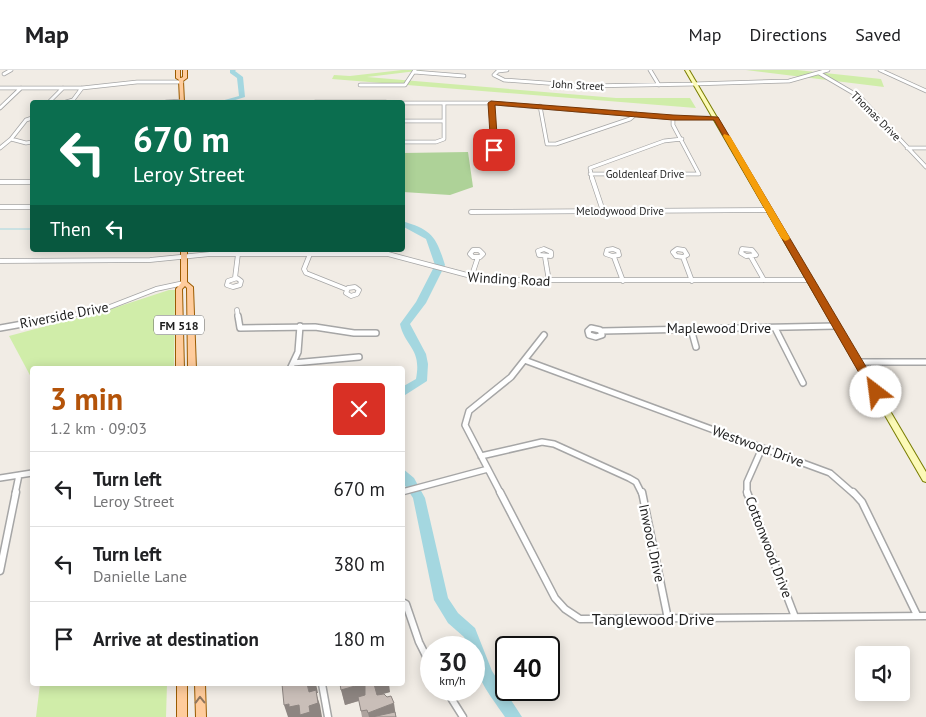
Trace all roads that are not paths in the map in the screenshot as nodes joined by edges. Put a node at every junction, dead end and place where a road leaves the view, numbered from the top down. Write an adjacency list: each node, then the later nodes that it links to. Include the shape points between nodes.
1 (11, 70): 11 (street)
2 (178, 70): 14 (main road, via 178,78)
3 (185, 70): 14 (main road)
4 (507, 70): 18 (street, John Street, via 494,75 504,80)
5 (650, 70): 17 (street)
6 (687, 70): 15 (street)
7 (828, 70): 10 (street, John Street)
8 (880, 70): 23 (street)
9 (415, 71): 12 (street); 16 (street, via 401,86)
10 (819, 73): 15 (street, John Street, via 789,81); 43 (street, Thomas Drive, via 860,97)
11 (4, 74)
12 (464, 76)
13 (610, 80): 18 (street)
14 (182, 81): 22 (street); 26 (main road)
15 (696, 84): 17 (street, John Street); 34 (street)
16 (360, 85)
17 (659, 85): 18 (street, John Street)
18 (612, 86)
19 (0, 88): 20 (street)
20 (20, 88): 21 (street); 31 (street)
21 (63, 88): 22 (street); 24 (street)
22 (82, 88): 25 (street)
23 (926, 91)
24 (52, 100)
25 (73, 100)
26 (182, 100)
27 (405, 102): 28 (street)
28 (444, 103): 29 (street); 37 (street)
29 (491, 103): 30 (street); 45 (street)
30 (540, 106): 32 (street); 32 (street, via 547,144 556,144 630,119)
31 (0, 108)
32 (636, 114): 33 (street)
33 (673, 118): 34 (street); 39 (street, via 673,126)
34 (716, 118): 52 (street)
35 (30, 119): 38 (street)
36 (405, 121): 37 (street)
37 (444, 121): 41 (street, via 444,139)
38 (11, 139): 40 (street); 42 (street)
39 (682, 139): 47 (street, via 664,141 594,166 589,169); 47 (street, Goldenleaf Drive, via 699,174)
40 (30, 142)
41 (405, 142)
42 (0, 148)
43 (907, 148): 44 (street); 46 (street, Thomas Drive)
44 (926, 148)
45 (494, 150)
46 (926, 167)
47 (590, 174): 53 (street)
48 (0, 182): 49 (street)
49 (30, 182)
50 (0, 207): 51 (street)
51 (30, 207)
52 (769, 210): 53 (street, Melodywood Drive); 68 (street)
53 (603, 211): 54 (street, Melodywood Drive)
54 (471, 212)
55 (184, 253): 56 (street, Winding Road); 63 (street, Winding Road, via 102,261); 71 (main road, FM 518)
56 (238, 254): 57 (street, Winding Road); 64 (street)
57 (310, 254): 65 (street, Winding Road, via 388,254); 72 (street, via 304,269 306,273)
58 (614, 256): 70 (street)
59 (478, 257): 65 (street)
60 (545, 257): 69 (street)
61 (683, 257): 66 (street)
62 (751, 257): 67 (street)
63 (0, 261)
64 (235, 278)
65 (471, 278): 69 (street, Winding Road)
66 (692, 280): 67 (street, Winding Road); 70 (street, Winding Road)
67 (764, 280): 68 (street, Winding Road)
68 (809, 280): 75 (street)
69 (549, 281): 70 (street, Winding Road)
70 (623, 281)
71 (184, 283): 76 (street, Riverside Drive, via 90,312); 88 (main road, FM 518, via 179,290); 89 (main road, FM 518, via 190,287)
72 (346, 290)
73 (237, 310): 74 (street, via 240,328)
74 (300, 326): 80 (street, via 354,334); 87 (street, via 298,352)
75 (838, 326): 77 (street, Maplewood Drive); 85 (street)
76 (0, 328)
77 (775, 328): 78 (street, Maplewood Drive); 91 (street)
78 (691, 330): 79 (street, Maplewood Drive); 82 (street)
79 (602, 331)
80 (376, 333)
81 (544, 335): 84 (street, Tanglewood Drive)
82 (696, 347)
83 (359, 358): 87 (street)
84 (527, 361): 92 (street, Westwood Drive); 93 (street, Tanglewood Drive, via 501,388 469,411 465,425)
85 (858, 362): 86 (street); 98 (street)
86 (926, 362)
87 (293, 363): 90 (street)
88 (180, 366)
89 (192, 366)
90 (292, 366)
91 (803, 383)
92 (762, 448): 103 (street, Westwood Drive, via 830,473 862,502); 105 (street, Cottonwood Drive, via 747,482 747,496)
93 (481, 456): 94 (street, Tanglewood Drive); 106 (street, Inwood Drive, via 548,443 636,482 642,492)
94 (488, 469): 99 (street); 106 (street, Tanglewood Drive, via 555,598 564,609 580,619)
95 (30, 473): 96 (street)
96 (19, 475): 97 (street); 100 (street)
97 (0, 478)
98 (926, 479)
99 (405, 491)
100 (2, 551): 101 (street)
101 (0, 570)
102 (405, 604): 107 (street)
103 (917, 615): 104 (street, Tanglewood Drive); 105 (street, Tanglewood Drive)
104 (926, 616)
105 (795, 618): 106 (street, Tanglewood Drive)
106 (668, 619)
107 (420, 644)
108 (182, 686): 112 (main road)
109 (200, 686): 113 (main road, one-way to 109)
110 (322, 686): 114 (street)
111 (453, 701): 115 (street)
112 (182, 717)
113 (200, 717)
114 (328, 717)
115 (463, 717)

